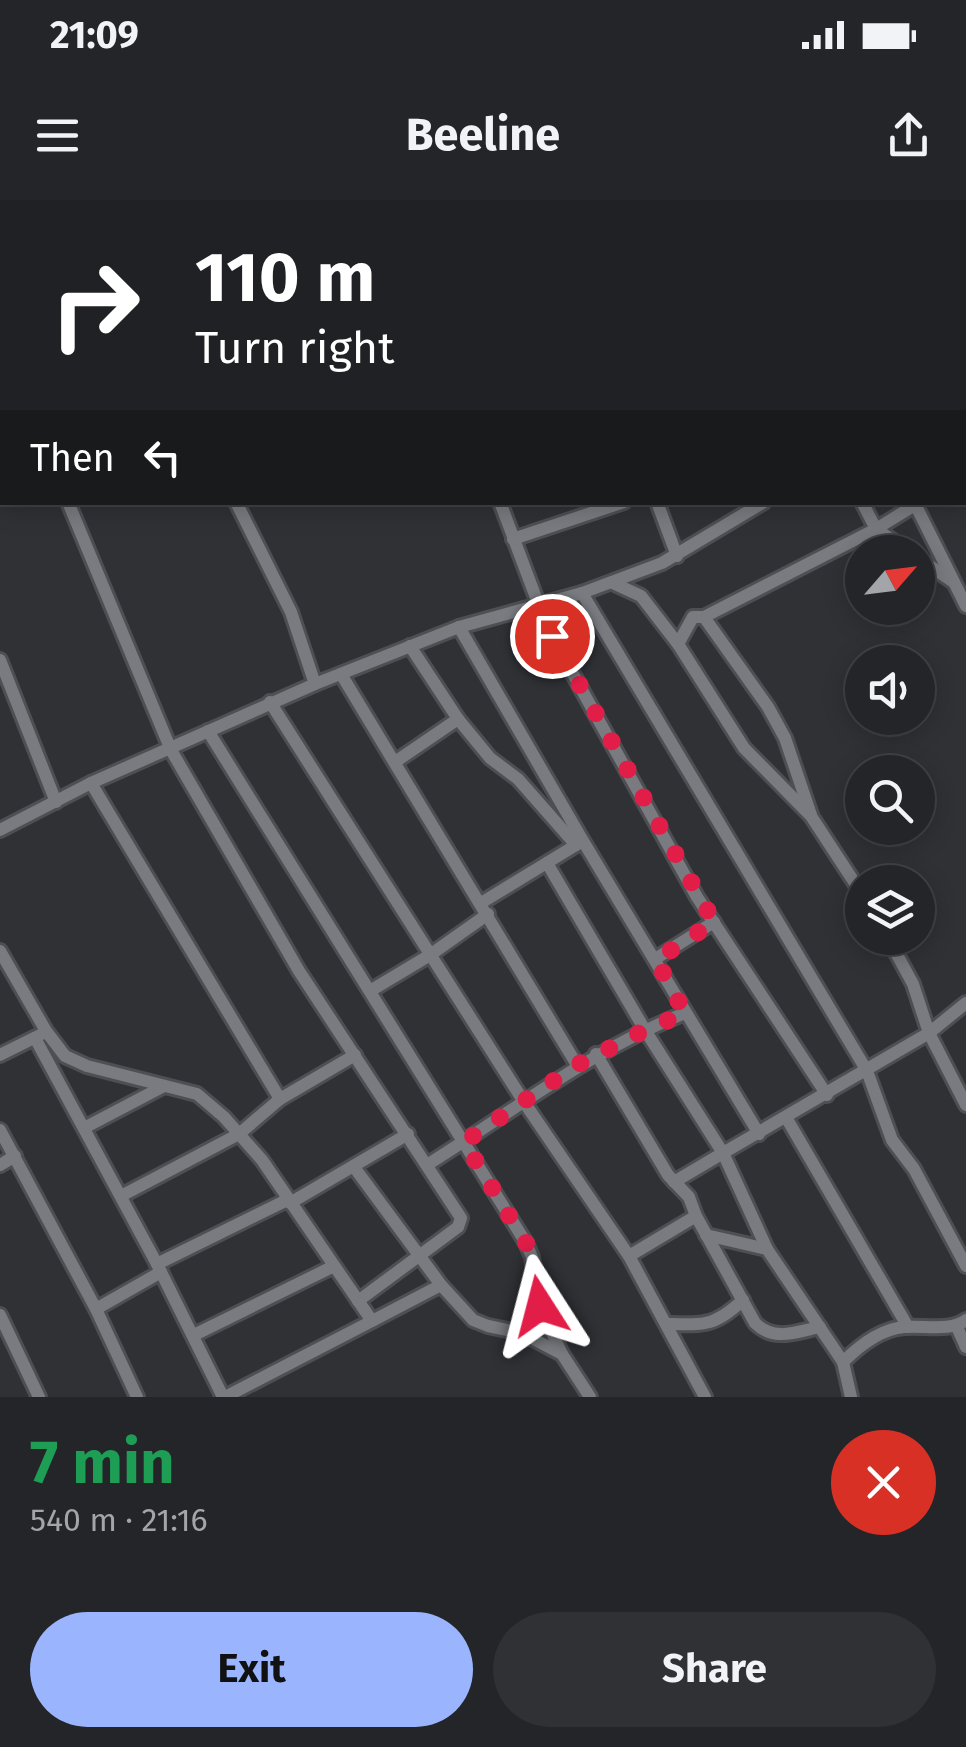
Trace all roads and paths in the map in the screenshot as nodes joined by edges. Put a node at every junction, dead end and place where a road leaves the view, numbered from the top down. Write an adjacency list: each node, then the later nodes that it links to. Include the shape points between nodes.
1 (69, 505): 30 (street)
2 (238, 505): 26 (street, via 291,612)
3 (501, 505): 12 (street)
4 (615, 505): 12 (street)
5 (658, 505): 13 (street)
6 (759, 505): 13 (street)
7 (864, 505): 10 (street)
8 (912, 505): 10 (street)
9 (915, 505): 15 (street)
10 (876, 529): 11 (street); 20 (street)
11 (885, 535)
12 (513, 539): 18 (street)
13 (677, 556): 16 (street)
14 (935, 570): 15 (street)
15 (954, 583): 19 (street)
16 (613, 584): 17 (street); 22 (street, via 641,596)
17 (582, 593): 18 (street); 55 (street)
18 (536, 603): 21 (street); 40 (street)
19 (966, 606)
20 (704, 617): 22 (street, via 693,617); 34 (street, via 785,738)
21 (459, 626): 23 (street); 36 (street)
22 (678, 644): 34 (street, via 744,748)
23 (410, 646): 25 (street); 28 (street)
24 (0, 660): 33 (street)
25 (341, 674): 26 (street); 31 (street)
26 (315, 684): 27 (street)
27 (270, 702): 29 (street); 42 (street)
28 (458, 719): 31 (street); 36 (street)
29 (208, 730): 30 (street); 45 (street)
30 (171, 750): 32 (street); 51 (street)
31 (395, 762): 39 (street)
32 (90, 783): 33 (street); 58 (street)
33 (56, 802): 35 (street)
34 (811, 816): 38 (street)
35 (0, 830)
36 (580, 843): 37 (street); 44 (street)
37 (547, 863): 39 (street); 48 (street)
38 (845, 868)
39 (485, 908): 42 (street); 54 (street)
40 (714, 922): 44 (street); 57 (street)
41 (0, 951): 50 (street)
42 (430, 955): 45 (street); 59 (street)
43 (898, 955): 49 (street)
44 (656, 960): 47 (street)
45 (370, 991): 67 (street)
46 (966, 1003): 49 (street)
47 (685, 1013): 48 (street); 66 (street)
48 (645, 1030): 52 (street); 68 (street)
49 (930, 1033): 55 (street); 60 (street)
50 (41, 1034): 53 (street); 56 (street, via 76,1061); 62 (street)
51 (355, 1054): 58 (street); 65 (street)
52 (596, 1054): 54 (street); 73 (street)
53 (0, 1055)
54 (577, 1065): 59 (street)
55 (867, 1071): 57 (street); 82 (street, via 892,1140)
56 (164, 1086): 62 (street); 64 (street, via 197,1094)
57 (827, 1094): 61 (street)
58 (280, 1098): 64 (street)
59 (524, 1102): 67 (street); 80 (street)
60 (966, 1105)
61 (787, 1119): 66 (street); 92 (street)
62 (84, 1128): 74 (street)
63 (0, 1130): 69 (street)
64 (239, 1134): 74 (street); 75 (street)
65 (408, 1134): 71 (street); 72 (street)
66 (759, 1134): 68 (street)
67 (464, 1142): 71 (street); 96 (street, via 526,1243 540,1306)
68 (723, 1153): 73 (street); 78 (street)
69 (14, 1156): 70 (street); 87 (street)
70 (0, 1165)
71 (427, 1165): 79 (street, via 461,1222)
72 (354, 1166): 75 (street); 79 (street)
73 (674, 1182): 76 (street)
74 (121, 1196): 83 (street)
75 (289, 1201): 81 (street); 83 (street)
76 (696, 1216): 77 (street); 80 (street)
77 (706, 1235): 78 (street); 85 (street)
78 (768, 1250): 93 (street)
79 (420, 1254): 84 (street); 86 (street)
80 (629, 1256): 90 (street)
81 (334, 1266): 86 (street); 94 (street)
82 (966, 1266)
83 (159, 1268): 87 (street); 94 (street)
84 (441, 1285): 89 (street); 96 (street, via 473,1320 522,1333)
85 (742, 1300): 90 (street, via 721,1320); 93 (street, via 764,1332 778,1336)
86 (358, 1301): 89 (street)
87 (96, 1309): 99 (street)
88 (0, 1316): 98 (street)
89 (372, 1321): 100 (street)
90 (668, 1324): 102 (street)
91 (962, 1324): 92 (street); 95 (street)
92 (908, 1326): 97 (street, via 860,1345)
93 (820, 1327): 97 (street)
94 (194, 1335): 100 (street)
95 (966, 1348)
96 (562, 1354): 101 (street)
97 (843, 1362): 103 (street)
98 (38, 1397)
99 (138, 1397)
100 (224, 1397)
101 (590, 1397)
102 (705, 1397)
103 (850, 1397)

